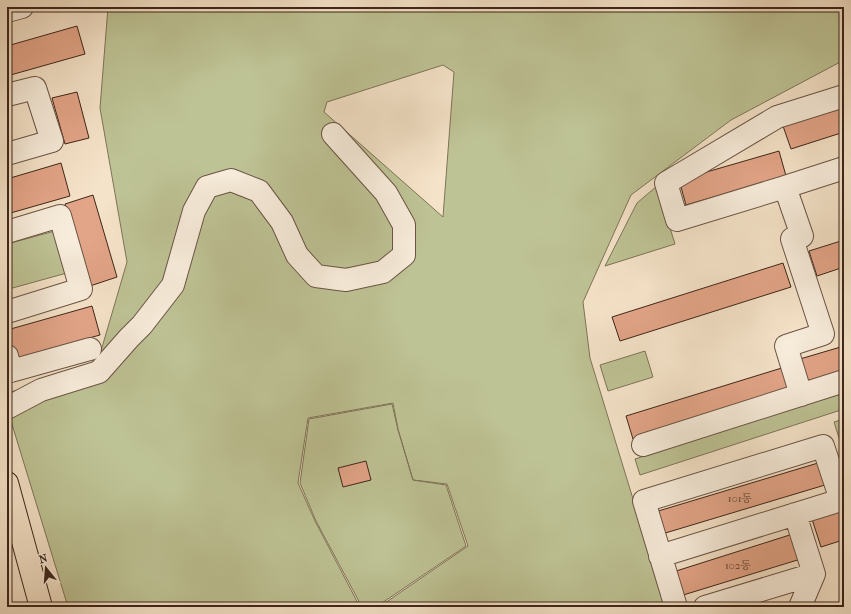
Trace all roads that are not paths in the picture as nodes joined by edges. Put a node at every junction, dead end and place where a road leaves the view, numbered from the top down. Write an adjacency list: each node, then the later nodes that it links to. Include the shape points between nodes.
1 (22, 7): 2 (street)
2 (7, 11)
3 (7, 95): 6 (street, via 35,88 52,141)
4 (844, 96): 8 (street, via 777,117 666,183 677,220)
5 (333, 134): 15 (street, via 386,193 404,225 404,254 383,272 346,280 316,276 297,255 282,222 259,191 231,180 207,187 194,211 173,285 142,326 99,372 41,390)
6 (7, 154)
7 (844, 168): 8 (street)
8 (785, 187): 14 (street, via 802,236 792,239 823,334 786,346)
9 (7, 232): 10 (street, via 60,216 81,289)
10 (7, 312)
11 (90, 350): 12 (street, via 11,371)
12 (7, 356)
13 (844, 381): 14 (street)
14 (801, 395): 16 (street)
15 (7, 408)
16 (642, 445)
17 (7, 483): 22 (main road)
18 (842, 501): 19 (street); 20 (street, via 823,446 644,501)
19 (795, 514): 20 (street); 21 (street)
20 (660, 556): 23 (street)
21 (814, 574): 24 (street); 25 (street)
22 (41, 607)
23 (676, 607)
24 (705, 607)
25 (800, 607)

